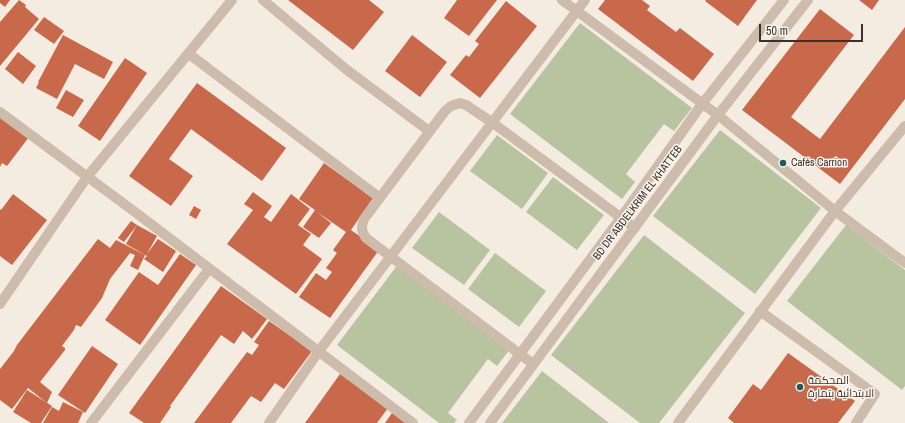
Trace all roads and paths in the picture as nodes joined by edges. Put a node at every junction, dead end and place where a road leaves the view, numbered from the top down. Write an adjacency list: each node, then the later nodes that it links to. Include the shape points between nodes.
1 (232, 0): 8 (street)
2 (263, 0): 14 (street, via 347,70)
3 (562, 0): 7 (street)
4 (585, 0): 7 (street)
5 (784, 0): 9 (street)
6 (808, 0): 11 (street, BD DR ABDELKRIM EL KHATTEB)
7 (576, 11): 9 (street); 12 (street)
8 (189, 54): 15 (street); 16 (street)
9 (702, 104): 11 (street); 18 (street)
10 (0, 112): 15 (street)
11 (718, 115): 17 (street); 19 (street, BD DR ABDELKRIM EL KHATTEB)
12 (493, 123): 14 (street, via 460,103 450,106); 18 (street); 20 (street)
13 (905, 126): 17 (street)
14 (429, 131): 16 (street)
15 (87, 177): 22 (street); 23 (street)
16 (380, 198): 20 (street, via 364,219 361,230 366,238)
17 (835, 211): 21 (street); 25 (street)
18 (620, 219): 19 (street); 27 (street)
19 (635, 228): 28 (street, BD DR ABDELKRIM EL KHATTEB)
20 (391, 258): 26 (street); 27 (street)
21 (905, 263)
22 (209, 269): 26 (street); 29 (street)
23 (3, 292): 24 (street)
24 (0, 304)
25 (760, 311): 34 (street); 35 (street, via 875,394)
26 (319, 352): 30 (street); 31 (street)
27 (519, 355): 28 (street); 32 (street)
28 (533, 364): 33 (street, BD DR ABDELKRIM EL KHATTEB)
29 (91, 423)
30 (269, 423)
31 (413, 423)
32 (469, 423)
33 (490, 423)
34 (678, 423)
35 (856, 423)

